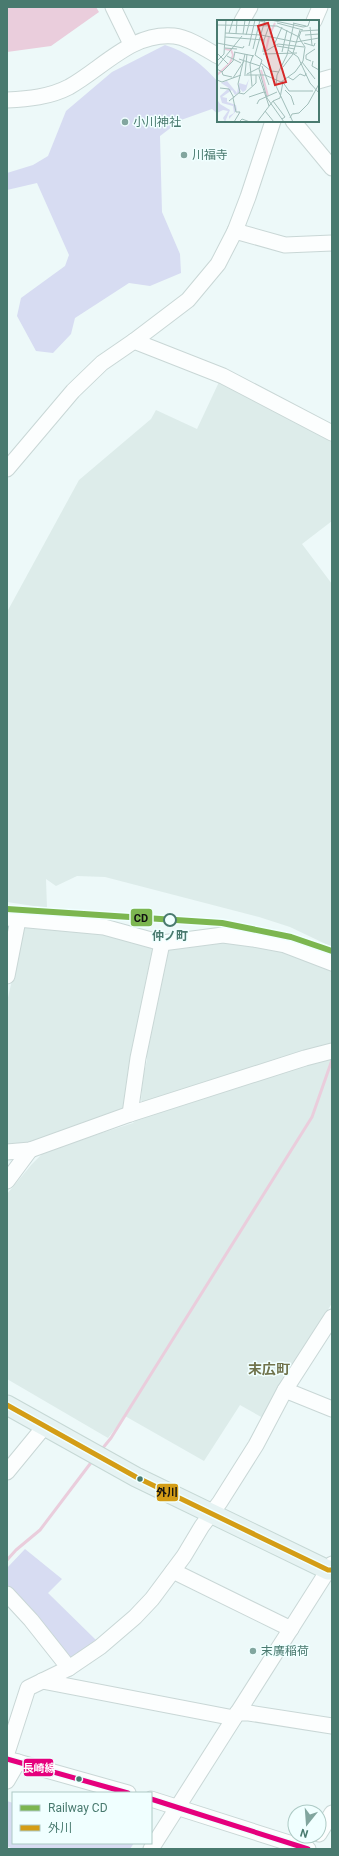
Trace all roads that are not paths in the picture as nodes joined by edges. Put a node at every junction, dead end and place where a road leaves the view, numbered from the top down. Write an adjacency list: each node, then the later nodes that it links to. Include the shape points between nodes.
1 (114, 7): 6 (street)
2 (250, 7): 4 (street)
3 (320, 7): 5 (street)
4 (243, 20)
5 (314, 20)
6 (131, 44): 7 (street, via 154,36 175,36); 10 (street, via 86,76 55,93 29,99)
7 (217, 56)
8 (332, 77): 9 (street)
9 (319, 81)
10 (7, 100)
11 (273, 122): 14 (street)
12 (294, 122): 13 (street)
13 (332, 168)
14 (235, 231): 15 (street, via 284,245); 16 (street, via 218,264 201,286 172,313)
15 (332, 243)
16 (134, 342): 17 (street, via 223,376); 18 (street, via 102,363 73,391)
17 (332, 433)
18 (7, 469)
19 (13, 919): 20 (street, via 104,926); 22 (street)
20 (162, 943): 21 (street, via 223,935 286,945); 24 (street, via 138,1058)
21 (332, 963)
22 (7, 976)
23 (332, 1051): 24 (street)
24 (130, 1114): 25 (street)
25 (30, 1150): 26 (street); 27 (street)
26 (7, 1152)
27 (7, 1181)
28 (332, 1317): 29 (street)
29 (328, 1332): 30 (street)
30 (285, 1390): 32 (street); 35 (street, via 256,1445)
31 (7, 1404): 33 (main road)
32 (332, 1409)
33 (44, 1426): 34 (street); 35 (main road, via 136,1478)
34 (7, 1472)
35 (210, 1514): 36 (street); 37 (main road)
36 (173, 1571): 39 (street); 40 (street, via 135,1617 100,1647)
37 (329, 1575): 39 (street)
38 (7, 1594): 40 (street)
39 (291, 1629): 42 (street)
40 (69, 1668): 41 (street)
41 (42, 1681): 42 (street); 44 (street, via 28,1688)
42 (236, 1716): 43 (street, via 249,1713); 48 (street)
43 (332, 1726)
44 (11, 1758): 45 (street); 46 (street)
45 (7, 1781)
46 (125, 1792)
47 (152, 1799): 48 (street)
48 (178, 1807): 49 (street); 50 (street)
49 (151, 1849)
50 (309, 1849)

